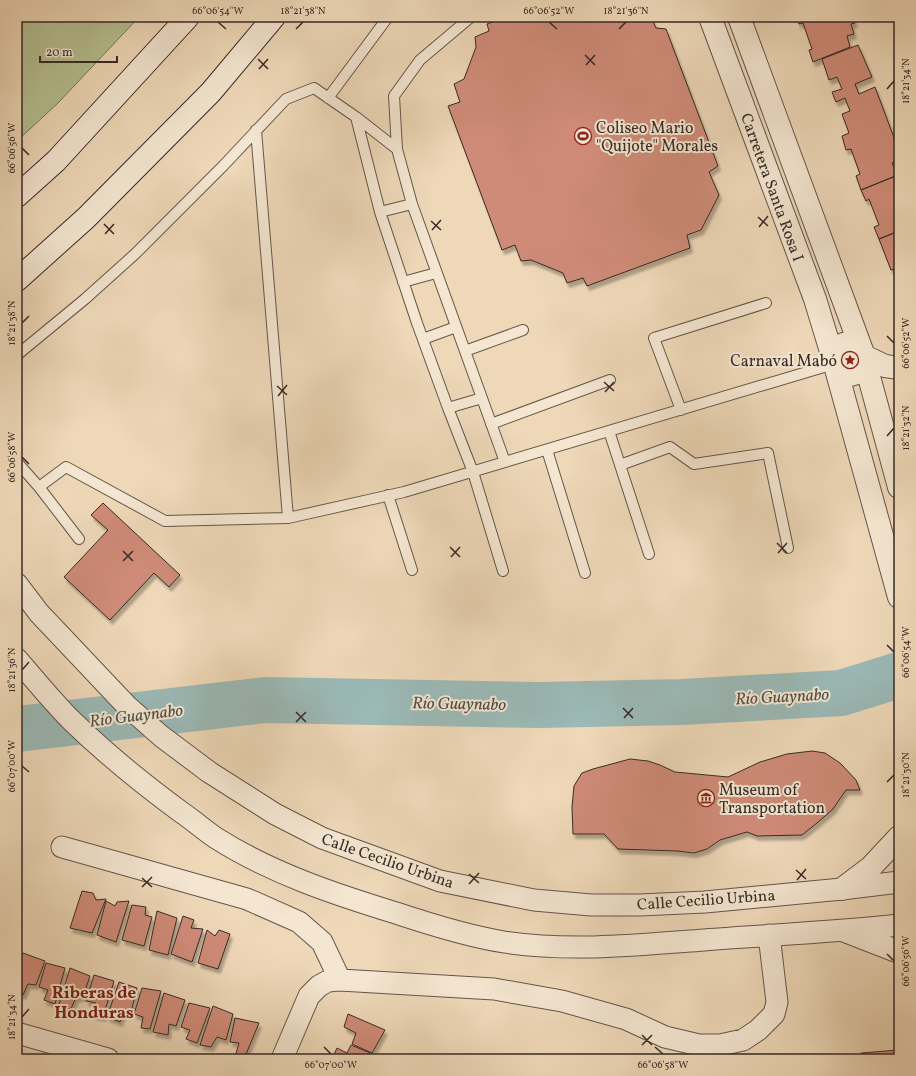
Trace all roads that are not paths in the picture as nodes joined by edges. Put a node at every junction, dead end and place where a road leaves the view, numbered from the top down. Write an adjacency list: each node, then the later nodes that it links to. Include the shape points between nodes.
1 (188, 17): 11 (street, via 56,161)
2 (274, 17): 15 (street, via 211,92 86,218)
3 (388, 17): 7 (lane)
4 (471, 17): 10 (lane, via 420,60 394,96)
5 (710, 17): 24 (street, Carretera Santa Rosa I, via 815,299)
6 (739, 17): 23 (street, Carretera Santa Rosa I)
7 (328, 98): 8 (lane); 9 (lane, via 314,88 286,99)
8 (356, 117): 10 (lane); 13 (lane)
9 (256, 130): 22 (lane, via 136,254); 40 (lane)
10 (397, 149): 12 (lane)
11 (17, 196)
12 (412, 204): 13 (lane); 14 (lane)
13 (380, 212): 16 (lane)
14 (436, 273): 16 (lane); 18 (lane)
15 (17, 280)
16 (403, 282): 20 (lane)
17 (766, 303): 29 (lane, via 654,338)
18 (456, 328): 20 (lane); 21 (lane)
19 (523, 330): 21 (lane)
20 (423, 339): 28 (lane)
21 (465, 351): 27 (lane)
22 (17, 355)
23 (864, 356): 24 (street, via 861,369 855,374 843,374); 25 (street, via 885,366); 38 (street, Carretera Santa Rosa I)
24 (834, 364): 29 (lane); 48 (street, Carretera Santa Rosa I)
25 (899, 368)
26 (610, 380): 30 (lane)
27 (482, 398): 28 (lane); 30 (lane)
28 (448, 408): 36 (lane)
29 (681, 410): 31 (lane)
30 (491, 424): 34 (lane)
31 (609, 431): 32 (lane); 35 (lane)
32 (547, 450): 34 (lane); 46 (lane)
33 (17, 462): 37 (lane)
34 (505, 462): 36 (lane)
35 (620, 465): 42 (lane, via 670,447 694,464 768,453); 43 (lane)
36 (473, 472): 39 (lane); 45 (lane)
37 (39, 487): 40 (lane, via 66,467 165,521); 41 (lane)
38 (899, 487)
39 (388, 495): 40 (lane); 44 (lane)
40 (288, 518)
41 (79, 539)
42 (788, 548)
43 (649, 554)
44 (412, 570)
45 (503, 571)
46 (585, 573)
47 (17, 584): 53 (street, Calle Cecilio Urbina, via 39,613 126,705 161,736 210,772 275,814 322,838 440,881 534,900 591,905 640,905 705,902)
48 (899, 597)
49 (17, 659): 56 (street, via 71,719 114,760 217,838 262,862 348,899 440,928 504,942 606,947)
50 (899, 837): 53 (street, via 871,867)
51 (62, 847): 58 (street, via 248,899 299,922 322,942)
52 (899, 882): 53 (street, Calle Cecilio Urbina)
53 (842, 889)
54 (899, 925): 55 (street)
55 (845, 931): 56 (street); 57 (street)
56 (769, 935): 58 (street, via 777,1002 774,1014 743,1040 720,1044 699,1045 666,1037 626,1020 562,1001 502,990)
57 (899, 952)
58 (340, 980): 61 (street, via 328,981 309,996)
59 (17, 1033): 60 (street)
60 (108, 1059)
61 (282, 1059)

